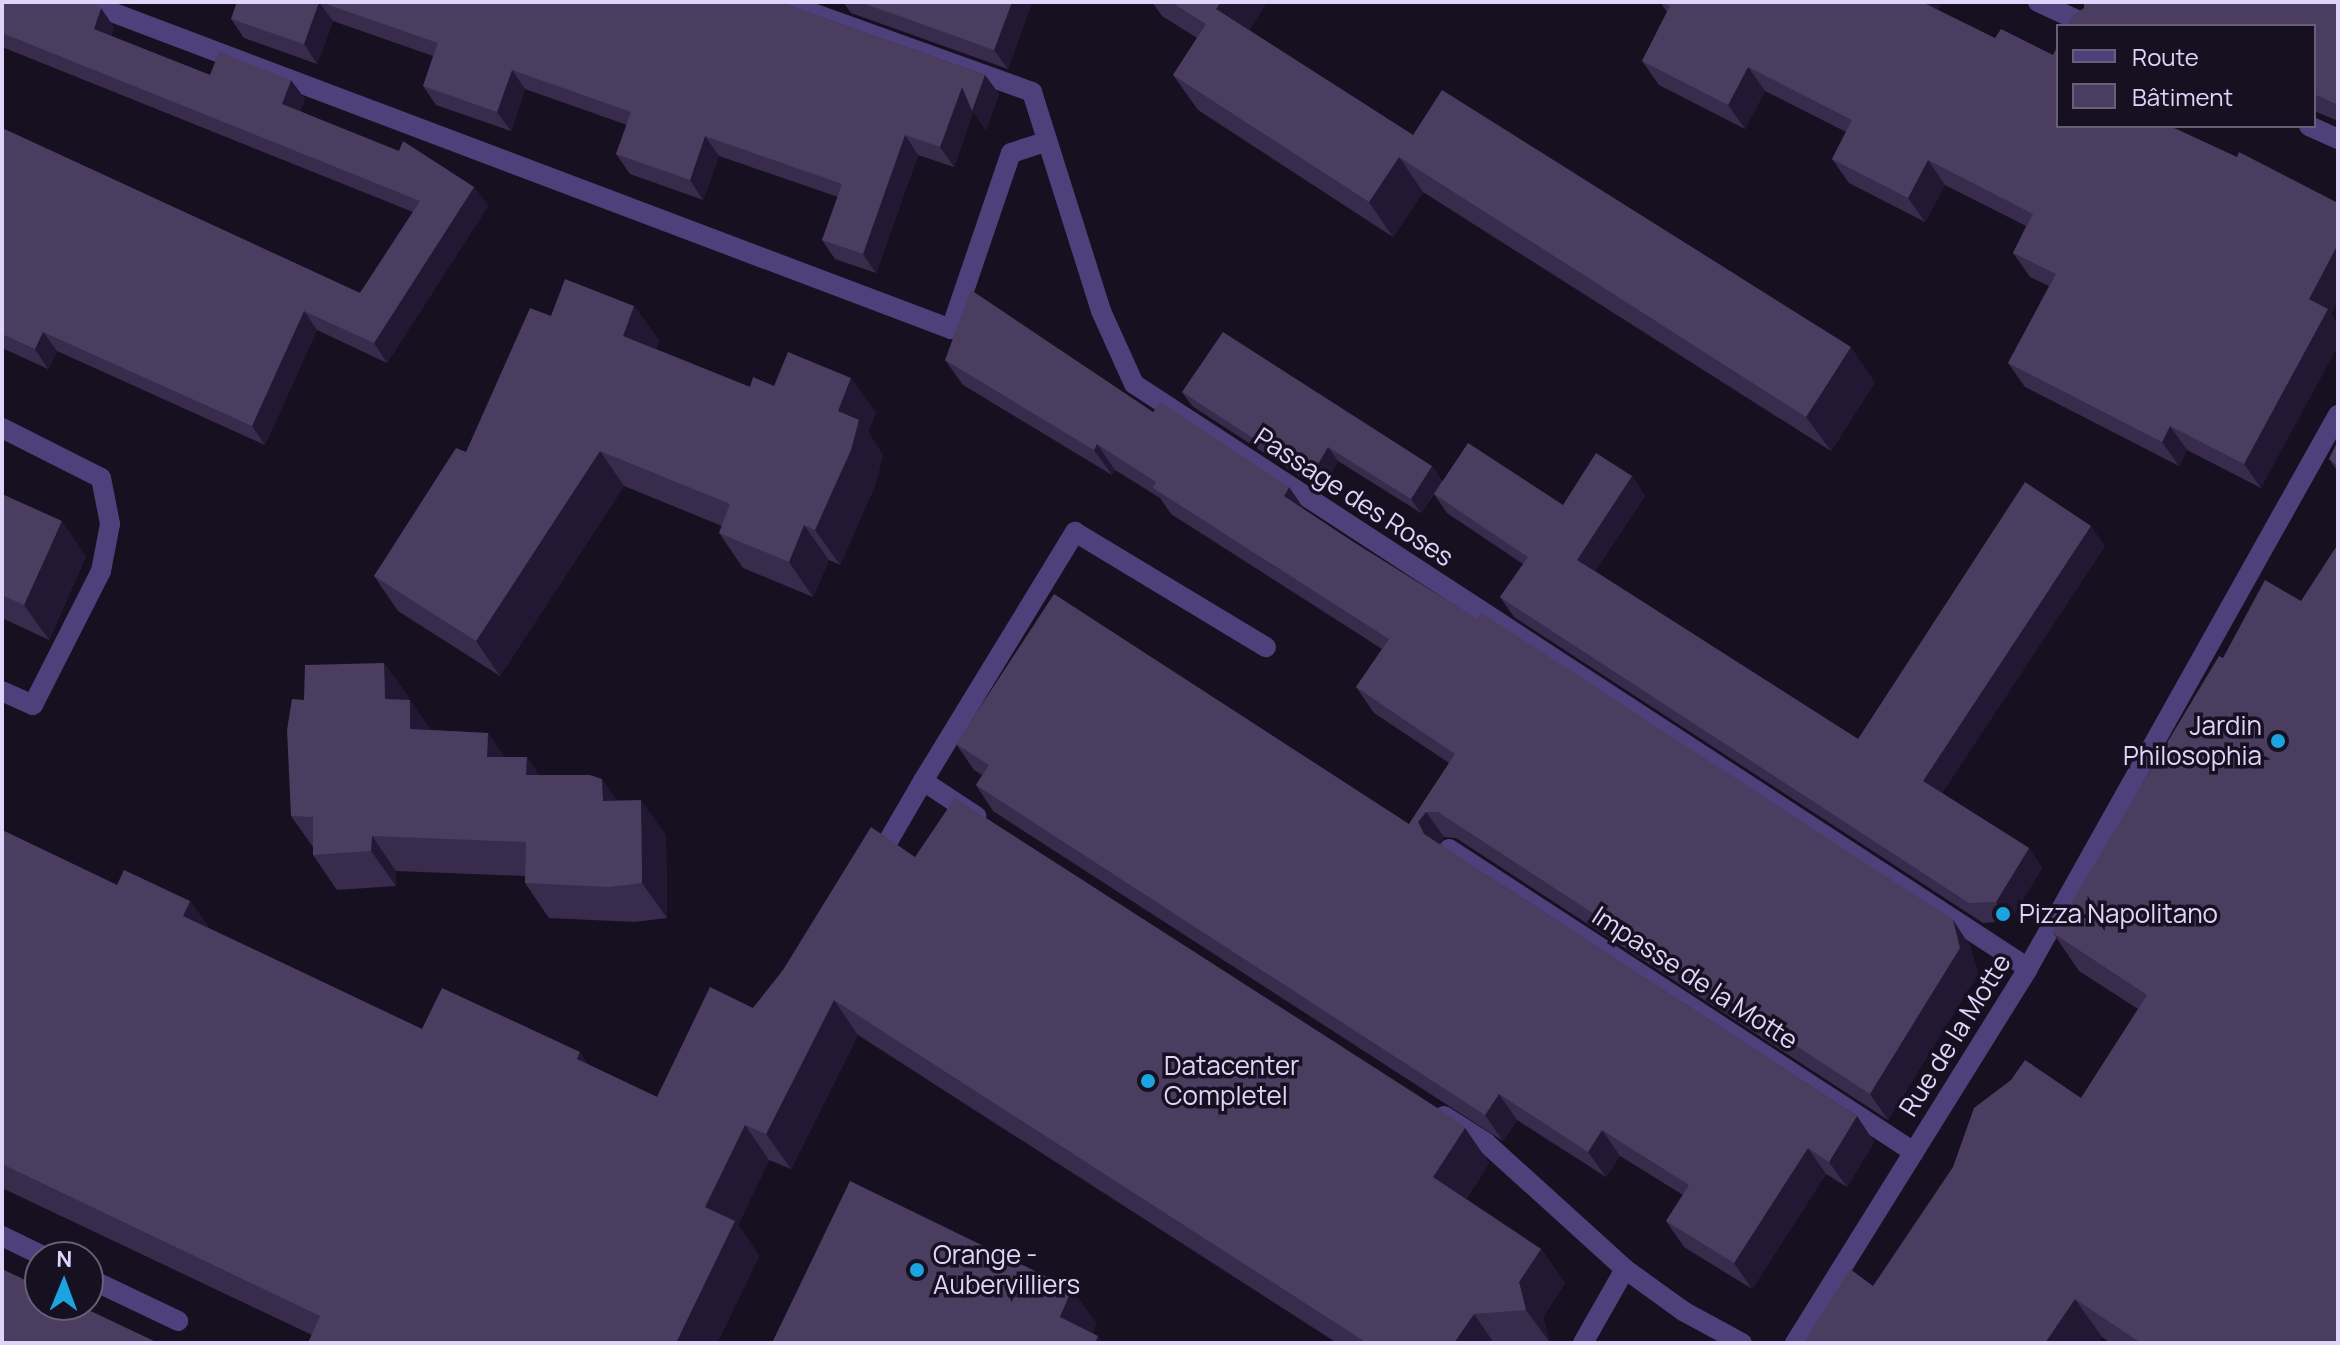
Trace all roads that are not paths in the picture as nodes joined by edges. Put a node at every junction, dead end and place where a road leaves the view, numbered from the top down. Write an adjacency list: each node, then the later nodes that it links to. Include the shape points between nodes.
1 (85, 2): 7 (street, via 951,329 1011,153)
2 (782, 2): 7 (street, Passage des Roses, via 1032,92)
3 (2038, 2): 4 (street)
4 (2086, 24)
5 (2313, 128): 6 (street)
6 (2338, 139)
7 (1047, 141): 16 (street, Passage des Roses, via 1101,311 1134,384)
8 (2338, 415): 16 (street, Rue de la Motte)
9 (2, 428): 11 (street, via 101,478 110,524 101,571 33,705)
10 (1266, 647): 12 (street, via 1075,532)
11 (2, 691)
12 (923, 781): 13 (street); 15 (street)
13 (990, 824)
14 (1449, 849): 18 (street, Impasse de la Motte)
15 (867, 876)
16 (2028, 968): 18 (street, Rue de la Motte)
17 (1432, 1108): 21 (street, via 1485,1142)
18 (1914, 1152): 26 (street, Rue de la Motte)
19 (2, 1236): 20 (street)
20 (24, 1247)
21 (1625, 1269): 24 (street); 25 (street, via 1683,1311)
22 (104, 1286): 23 (street)
23 (178, 1321)
24 (1583, 1343)
25 (1742, 1343)
26 (1795, 1343)

